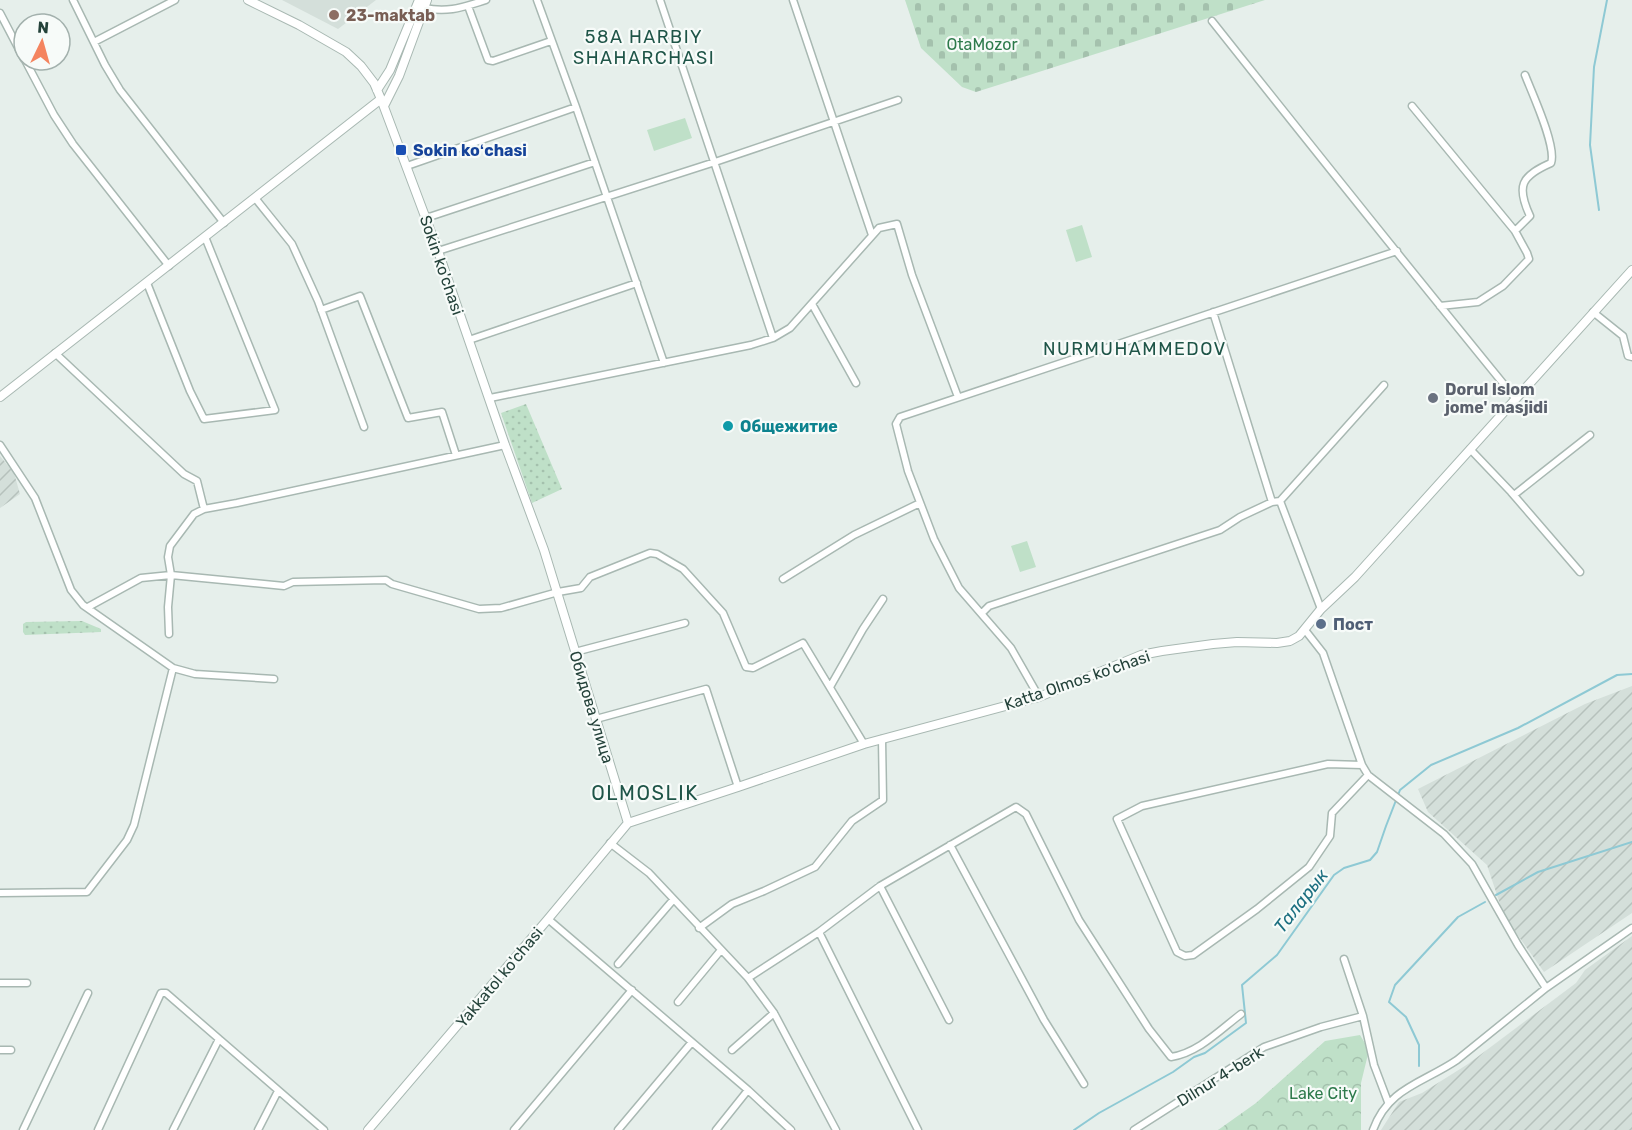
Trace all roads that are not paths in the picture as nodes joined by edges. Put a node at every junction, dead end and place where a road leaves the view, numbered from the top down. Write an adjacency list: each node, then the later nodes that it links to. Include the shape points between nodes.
1 (73, 0): 15 (street)
2 (175, 0): 15 (street)
3 (248, 0): 18 (street, Sokin ko'chasi, via 346,52)
4 (419, 0): 18 (street, via 390,70)
5 (486, 0): 10 (street)
6 (537, 0): 14 (street)
7 (793, 0): 23 (street)
8 (662, 1): 25 (street)
9 (425, 4): 10 (street, via 440,11); 20 (street, via 399,76)
10 (468, 6): 14 (street, via 488,60)
11 (0, 13): 13 (street)
12 (1212, 21): 35 (street)
13 (12, 36)
14 (551, 41): 22 (street)
15 (94, 42): 30 (street, via 120,90)
16 (31, 72): 36 (street, via 73,144)
17 (1525, 75): 31 (street, via 1553,157 1551,163 1525,179 1523,200 1530,216)
18 (377, 90): 20 (street, Sokin ko'chasi)
19 (898, 99): 23 (street)
20 (383, 102): 26 (street, Sokin ko'chasi); 28 (street)
21 (1412, 106): 31 (street)
22 (576, 107): 24 (street); 26 (street)
23 (833, 121): 25 (street); 32 (street)
24 (595, 162): 27 (street); 29 (street)
25 (715, 162): 27 (street); 45 (street)
26 (407, 166): 29 (street, Sokin ko'chasi)
27 (607, 197): 34 (street); 39 (street)
28 (255, 198): 30 (street); 42 (street, via 292,244)
29 (426, 218): 34 (street, Sokin ko'chasi)
30 (224, 223): 33 (street)
31 (1515, 231): 41 (street, via 1529,259 1503,286 1478,302)
32 (872, 235): 40 (street); 52 (street, via 879,228 897,224)
33 (205, 237): 36 (street); 38 (street, via 275,410 204,419)
34 (438, 251): 46 (street, Sokin ko'chasi)
35 (1397, 251): 41 (street); 43 (street)
36 (169, 266): 38 (street)
37 (1632, 270): 44 (street, Katta Olmos ko'chasi)
38 (147, 283): 47 (street)
39 (637, 283): 46 (street); 49 (street)
40 (812, 304): 45 (street, via 790,328); 50 (street)
41 (1440, 306): 55 (street)
42 (321, 310): 56 (street); 61 (street, via 360,296 408,418 442,412)
43 (1213, 312): 52 (street); 63 (street)
44 (1593, 312): 48 (street, via 1623,336 1628,356); 55 (street, Katta Olmos ko'chasi)
45 (773, 338): 49 (street)
46 (469, 340): 54 (street, Sokin ko'chasi)
47 (55, 353): 53 (street); 65 (street, via 184,474 197,481)
48 (1632, 357)
49 (664, 363): 54 (street)
50 (856, 382)
51 (1384, 385): 63 (street)
52 (958, 397): 64 (street, via 900,417 896,424)
53 (0, 398)
54 (490, 398): 59 (street, Sokin ko'chasi)
55 (1515, 398): 60 (street, Katta Olmos ko'chasi)
56 (364, 427)
57 (1590, 435): 62 (street)
58 (0, 445): 71 (street, via 35,498 71,590)
59 (505, 445): 61 (street); 69 (street, Sokin ko'chasi)
60 (1470, 449): 62 (street); 72 (street, Katta Olmos ko'chasi)
61 (456, 455): 65 (street)
62 (1514, 495): 66 (street)
63 (1276, 501): 72 (street); 73 (street, via 1220,530 989,606)
64 (920, 503): 68 (street, via 854,535); 73 (street, via 959,588)
65 (204, 509): 67 (street, via 194,514 170,546)
66 (1580, 572)
67 (171, 575): 69 (street, via 284,586 293,582 386,580 479,609 501,608); 71 (street, via 141,579); 76 (street)
68 (783, 579)
69 (558, 592): 77 (street, Обидова улица); 80 (street, via 580,588 590,577 650,553 657,554 682,569 723,613 746,667 753,669 804,643)
70 (883, 599): 80 (street)
71 (88, 607): 78 (street)
72 (1321, 609): 75 (street, Katta Olmos ko'chasi)
73 (982, 613): 81 (street, via 1011,648)
74 (685, 624): 77 (street)
75 (1305, 630): 81 (street, Katta Olmos ko'chasi, via 1290,641 1213,644 1141,655); 85 (street, via 1323,653)
76 (169, 634)
77 (575, 652): 82 (street, Обидова улица)
78 (173, 668): 79 (street, via 195,674); 92 (street, via 127,840 87,891)
79 (274, 678)
80 (830, 687): 84 (street)
81 (1039, 697): 83 (street, Katta Olmos ko'chasi)
82 (596, 719): 87 (street, via 706,689); 88 (street, Обидова улица)
83 (882, 739): 84 (street, Katta Olmos ko'chasi); 96 (street, via 883,800 852,821 814,867 732,904)
84 (864, 744): 87 (street, Katta Olmos ko'chasi)
85 (1362, 765): 86 (street); 86 (street, via 1328,764 1142,806 1117,819 1177,952 1193,955 1310,867 1330,836 1332,813)
86 (1368, 775): 104 (street, via 1444,834 1472,864)
87 (738, 787): 88 (street, Katta Olmos ko'chasi)
88 (628, 823): 89 (street, Yakkatol ko'chasi)
89 (610, 843): 93 (street, via 649,873); 94 (street, Yakkatol ko'chasi)
90 (950, 845): 91 (street); 109 (street, via 1016,807 1026,814 1079,920 1171,1057 1195,1049); 117 (street, via 1044,1020)
91 (880, 886): 97 (street); 111 (street)
92 (0, 893)
93 (674, 900): 96 (street); 100 (street)
94 (548, 920): 105 (street); 126 (street, Yakkatol ko'chasi)
95 (1632, 927): 104 (street)
96 (699, 928): 98 (street)
97 (819, 932): 101 (street); 132 (street)
98 (721, 950): 101 (street); 107 (street)
99 (1344, 959): 110 (street)
100 (618, 964)
101 (748, 978): 108 (street)
102 (0, 983): 103 (street)
103 (27, 984)
104 (1546, 988): 120 (street, via 1457,1060)
105 (632, 990): 113 (street); 127 (street)
106 (88, 993): 121 (street)
107 (678, 1002)
108 (774, 1012): 116 (street); 131 (street)
109 (1240, 1014)
110 (1363, 1016): 120 (street, via 1374,1065); 133 (street, Dilnur 4-berk, via 1264,1047)
111 (949, 1020)
112 (219, 1039): 119 (street); 122 (street, via 166,993 161,993); 123 (street)
113 (692, 1042): 118 (street); 128 (street)
114 (0, 1050): 115 (street)
115 (11, 1050)
116 (732, 1050)
117 (1084, 1084)
118 (748, 1090): 129 (street); 130 (street)
119 (278, 1091): 124 (street); 125 (street)
120 (1388, 1102): 134 (street)
121 (23, 1130)
122 (98, 1130)
123 (173, 1130)
124 (258, 1130)
125 (324, 1130)
126 (368, 1130)
127 (514, 1130)
128 (618, 1130)
129 (716, 1130)
130 (791, 1130)
131 (836, 1130)
132 (918, 1130)
133 (1134, 1130)
134 (1373, 1130)

